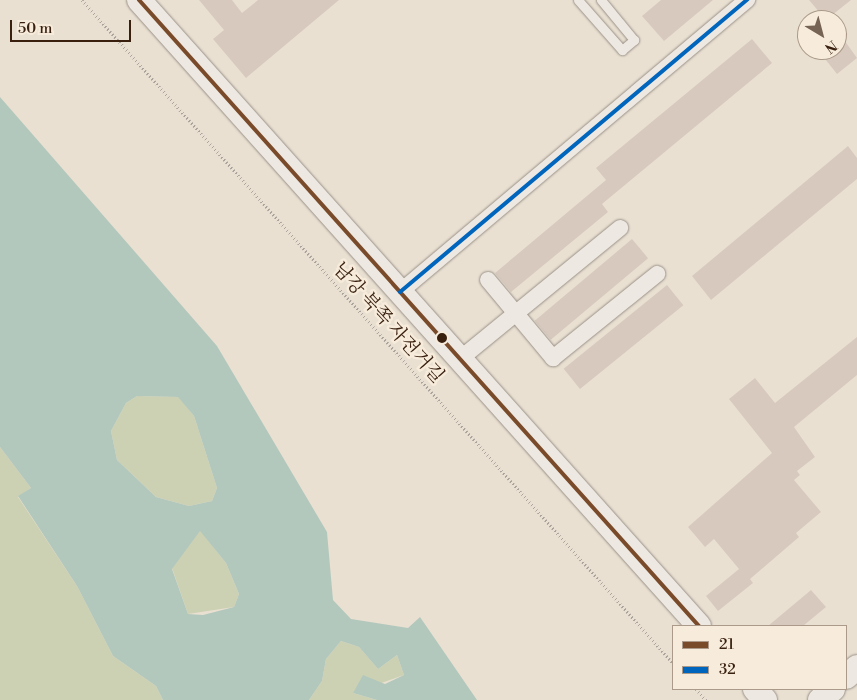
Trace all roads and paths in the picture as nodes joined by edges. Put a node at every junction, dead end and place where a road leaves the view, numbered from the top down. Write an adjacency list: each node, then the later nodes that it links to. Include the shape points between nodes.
1 (82, 0): 13 (path, 남강 북쪽 자전거길)
2 (138, 0): 9 (street)
3 (578, 0): 4 (lane, via 622,50 634,40)
4 (602, 0)
5 (747, 0): 9 (street)
6 (620, 228): 10 (street)
7 (657, 274): 10 (street, via 553,358)
8 (488, 280): 10 (street)
9 (400, 292): 11 (street)
10 (515, 313): 11 (street)
11 (460, 359): 12 (street)
12 (698, 625)
13 (672, 662)
14 (857, 668): 15 (street)
15 (847, 676)
16 (697, 690): 19 (path)
17 (756, 690): 20 (street)
18 (832, 690): 21 (street)
19 (706, 700)
20 (765, 700)
21 (820, 700)

